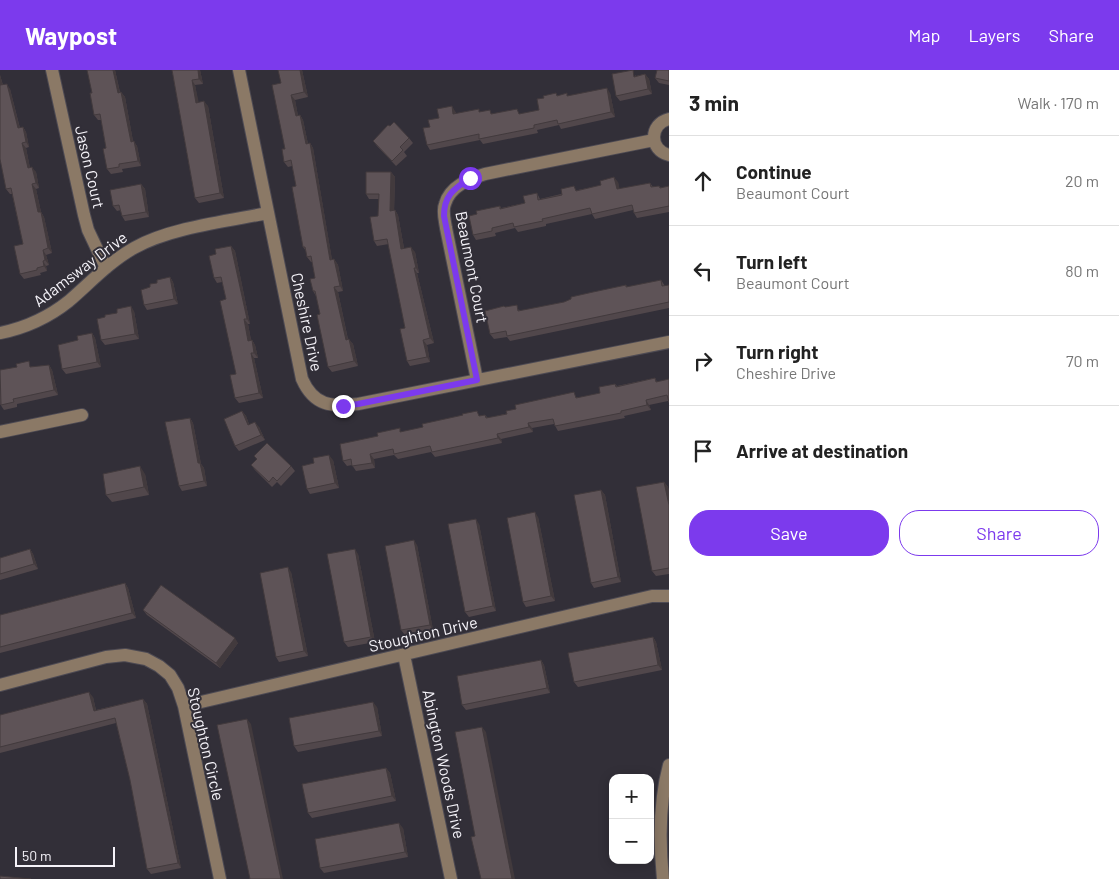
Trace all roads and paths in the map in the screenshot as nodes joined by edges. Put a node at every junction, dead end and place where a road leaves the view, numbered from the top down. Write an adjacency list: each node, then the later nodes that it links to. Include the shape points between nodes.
1 (52, 70): 7 (street, Jason Court, via 88,230)
2 (239, 70): 6 (street, Cheshire Drive)
3 (669, 119): 4 (street, via 656,129)
4 (654, 140): 5 (street, via 660,151); 10 (street, Beaumont Court, via 470,178 448,195 444,206 446,228)
5 (669, 155)
6 (268, 213): 7 (street, Adamsway Drive, via 162,236 135,247); 10 (street, Cheshire Drive, via 302,380 318,401 340,406 358,404)
7 (106, 268): 8 (street, Adamsway Drive, via 46,317)
8 (0, 334)
9 (669, 342): 10 (street, Cheshire Drive)
10 (477, 380)
11 (82, 415): 12 (street)
12 (0, 432)
13 (669, 596): 14 (street, Stoughton Drive, via 652,596)
14 (404, 656): 16 (street, Stoughton Drive); 19 (street, Abington Woods Drive)
15 (0, 685): 16 (street, Stoughton Circle, via 125,655 146,659 170,675)
16 (184, 706): 18 (street, Stoughton Circle)
17 (669, 765): 20 (street, via 660,816)
18 (220, 879)
19 (451, 879)
20 (663, 879)

